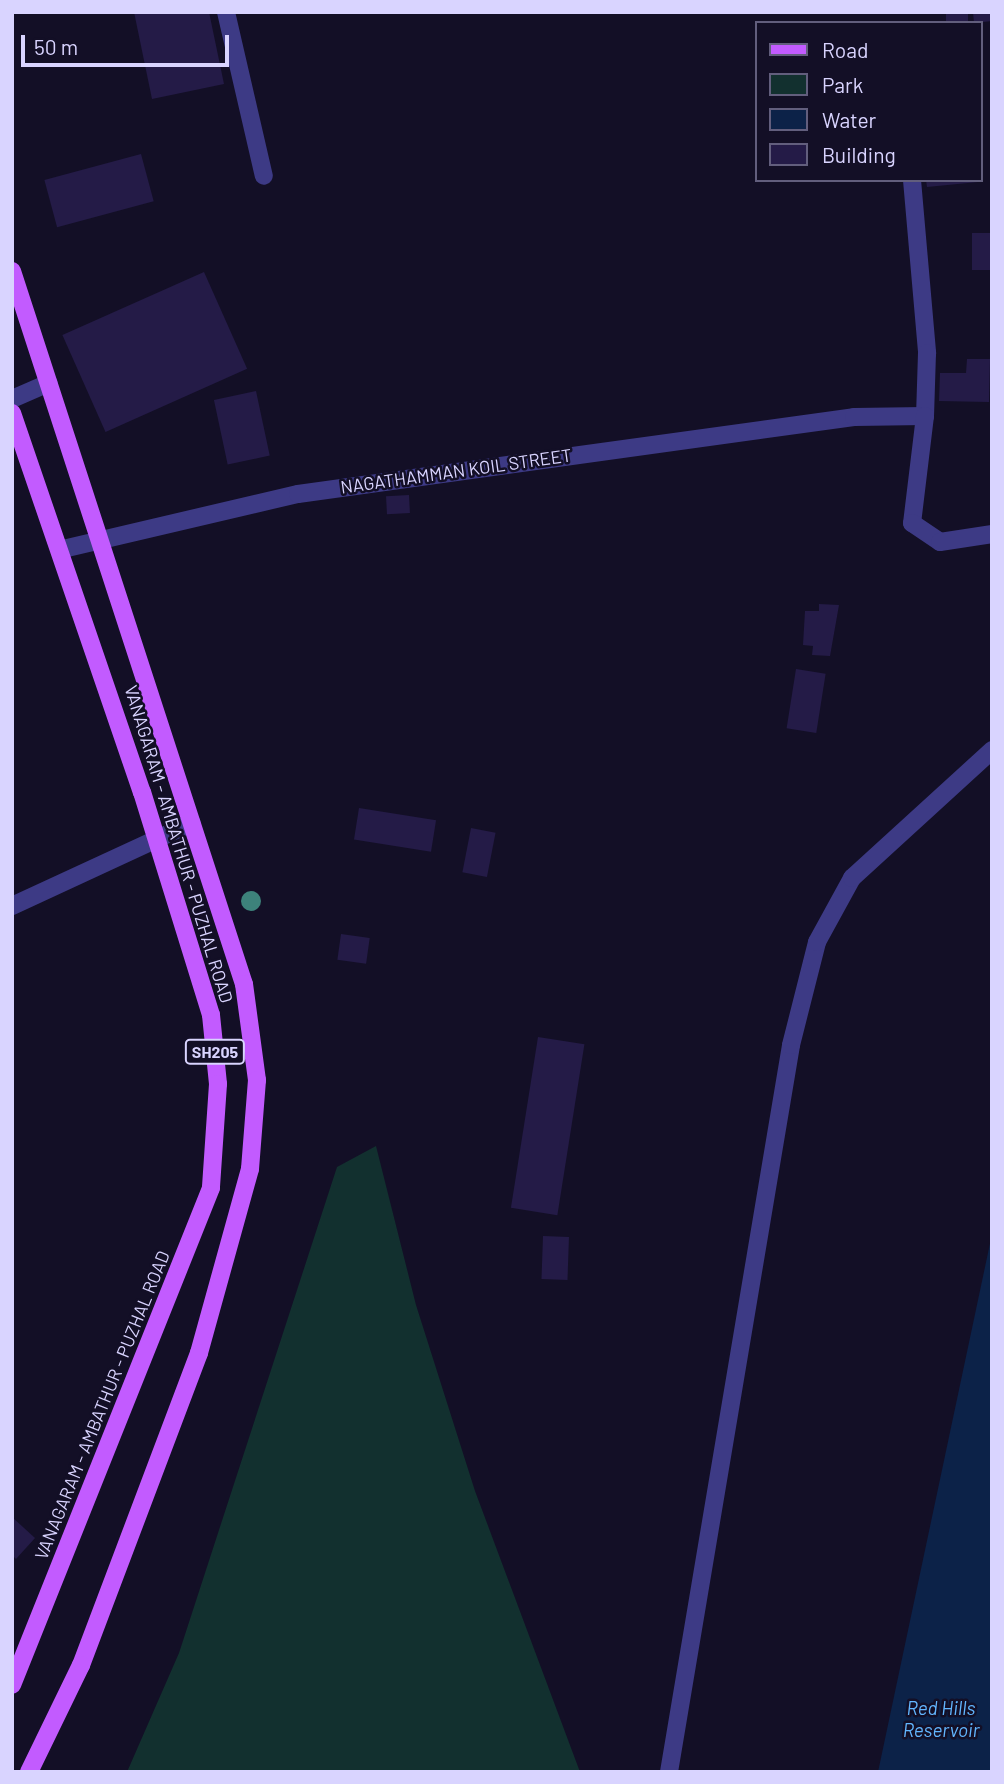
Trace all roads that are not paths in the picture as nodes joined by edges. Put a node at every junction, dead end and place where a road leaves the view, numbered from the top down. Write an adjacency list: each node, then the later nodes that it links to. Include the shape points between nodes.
1 (226, 12): 2 (street)
2 (264, 176)
3 (912, 182): 8 (street, via 927,353)
4 (12, 271): 5 (main road)
5 (49, 383): 6 (street); 10 (main road)
6 (12, 399)
7 (12, 413): 11 (main road, VANAGARAM - AMBATHUR - PUZHAL ROAD / SH205)
8 (925, 416): 9 (street, via 912,523 940,542); 10 (street, NAGATHAMMAN KOIL STREET, via 854,417 298,494)
9 (992, 534)
10 (99, 537): 11 (street, NAGATHAMMAN KOIL STREET); 13 (main road)
11 (63, 549): 14 (main road, VANAGARAM - AMBATHUR - PUZHAL ROAD / SH205)
12 (992, 750): 18 (street, via 852,878 817,942 791,1045)
13 (192, 823): 14 (street); 17 (main road, via 244,984 257,1080 250,1169 199,1353 81,1665)
14 (157, 841): 15 (street); 16 (main road, VANAGARAM - AMBATHUR - PUZHAL ROAD / SH205, via 211,1016 218,1084 211,1188)
15 (12, 906)
16 (12, 1685)
17 (29, 1772)
18 (669, 1772)

